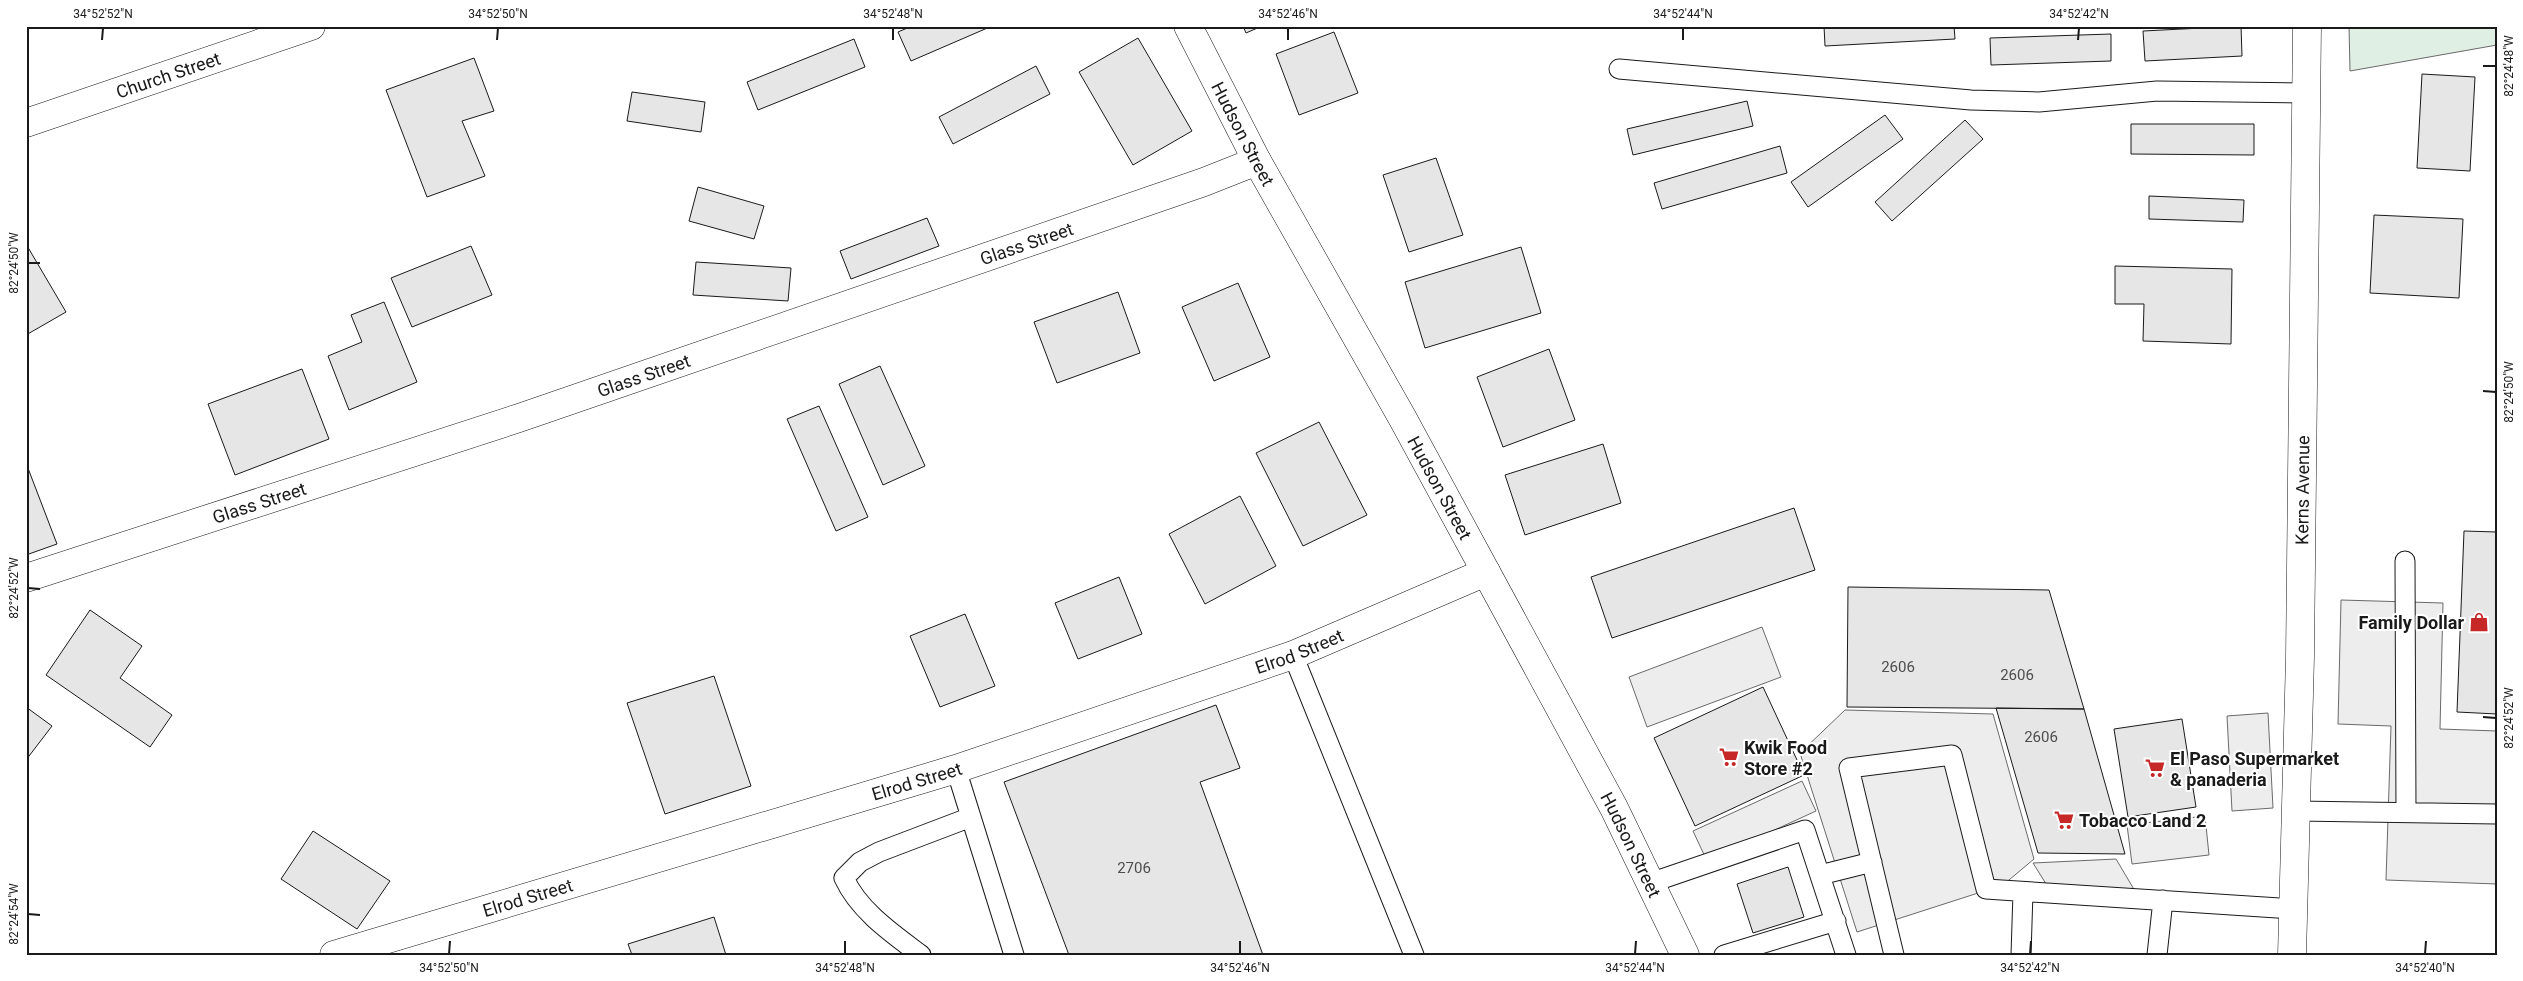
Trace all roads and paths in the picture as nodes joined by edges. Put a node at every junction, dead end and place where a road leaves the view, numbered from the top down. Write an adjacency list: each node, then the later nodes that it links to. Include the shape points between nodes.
1 (311, 26): 6 (street, Church Street)
2 (1188, 26): 7 (street, Hudson Street)
3 (2307, 26): 5 (street, Kerns Avenue)
4 (1619, 70): 5 (lane, via 1971,100 2039,102 2157,91)
5 (2307, 93): 13 (street, Kerns Avenue)
6 (26, 123)
7 (1257, 161): 9 (street, Hudson Street); 10 (street, Glass Street, via 519,418)
8 (2405, 561): 14 (lane)
9 (1486, 572): 11 (street, Elrod Street); 19 (street, Hudson Street, via 1614,808)
10 (26, 578)
11 (1293, 655): 12 (street, Elrod Street); 28 (lane)
12 (956, 768): 16 (lane); 25 (street, Elrod Street)
13 (2296, 811): 14 (lane); 22 (street, Kerns Avenue)
14 (2406, 812): 15 (lane)
15 (2497, 814)
16 (971, 817): 26 (lane, via 879,852 860,862 844,878 851,893 888,930); 27 (lane)
17 (1872, 862): 18 (lane); 20 (lane, via 1849,768 1952,754 1986,889); 32 (lane)
18 (1820, 875): 19 (lane, via 1805,830); 23 (lane)
19 (1650, 883): 29 (street, Hudson Street)
20 (2023, 892): 21 (lane); 33 (lane)
21 (2163, 900): 22 (lane); 34 (lane)
22 (2294, 909): 35 (street, Kerns Avenue)
23 (1836, 921): 24 (lane); 31 (lane)
24 (1780, 946): 30 (lane)
25 (334, 955)
26 (921, 955)
27 (1014, 955)
28 (1414, 955)
29 (1685, 955)
30 (1724, 955)
31 (1846, 955)
32 (1894, 955)
33 (2021, 955)
34 (2157, 955)
35 (2292, 955)

